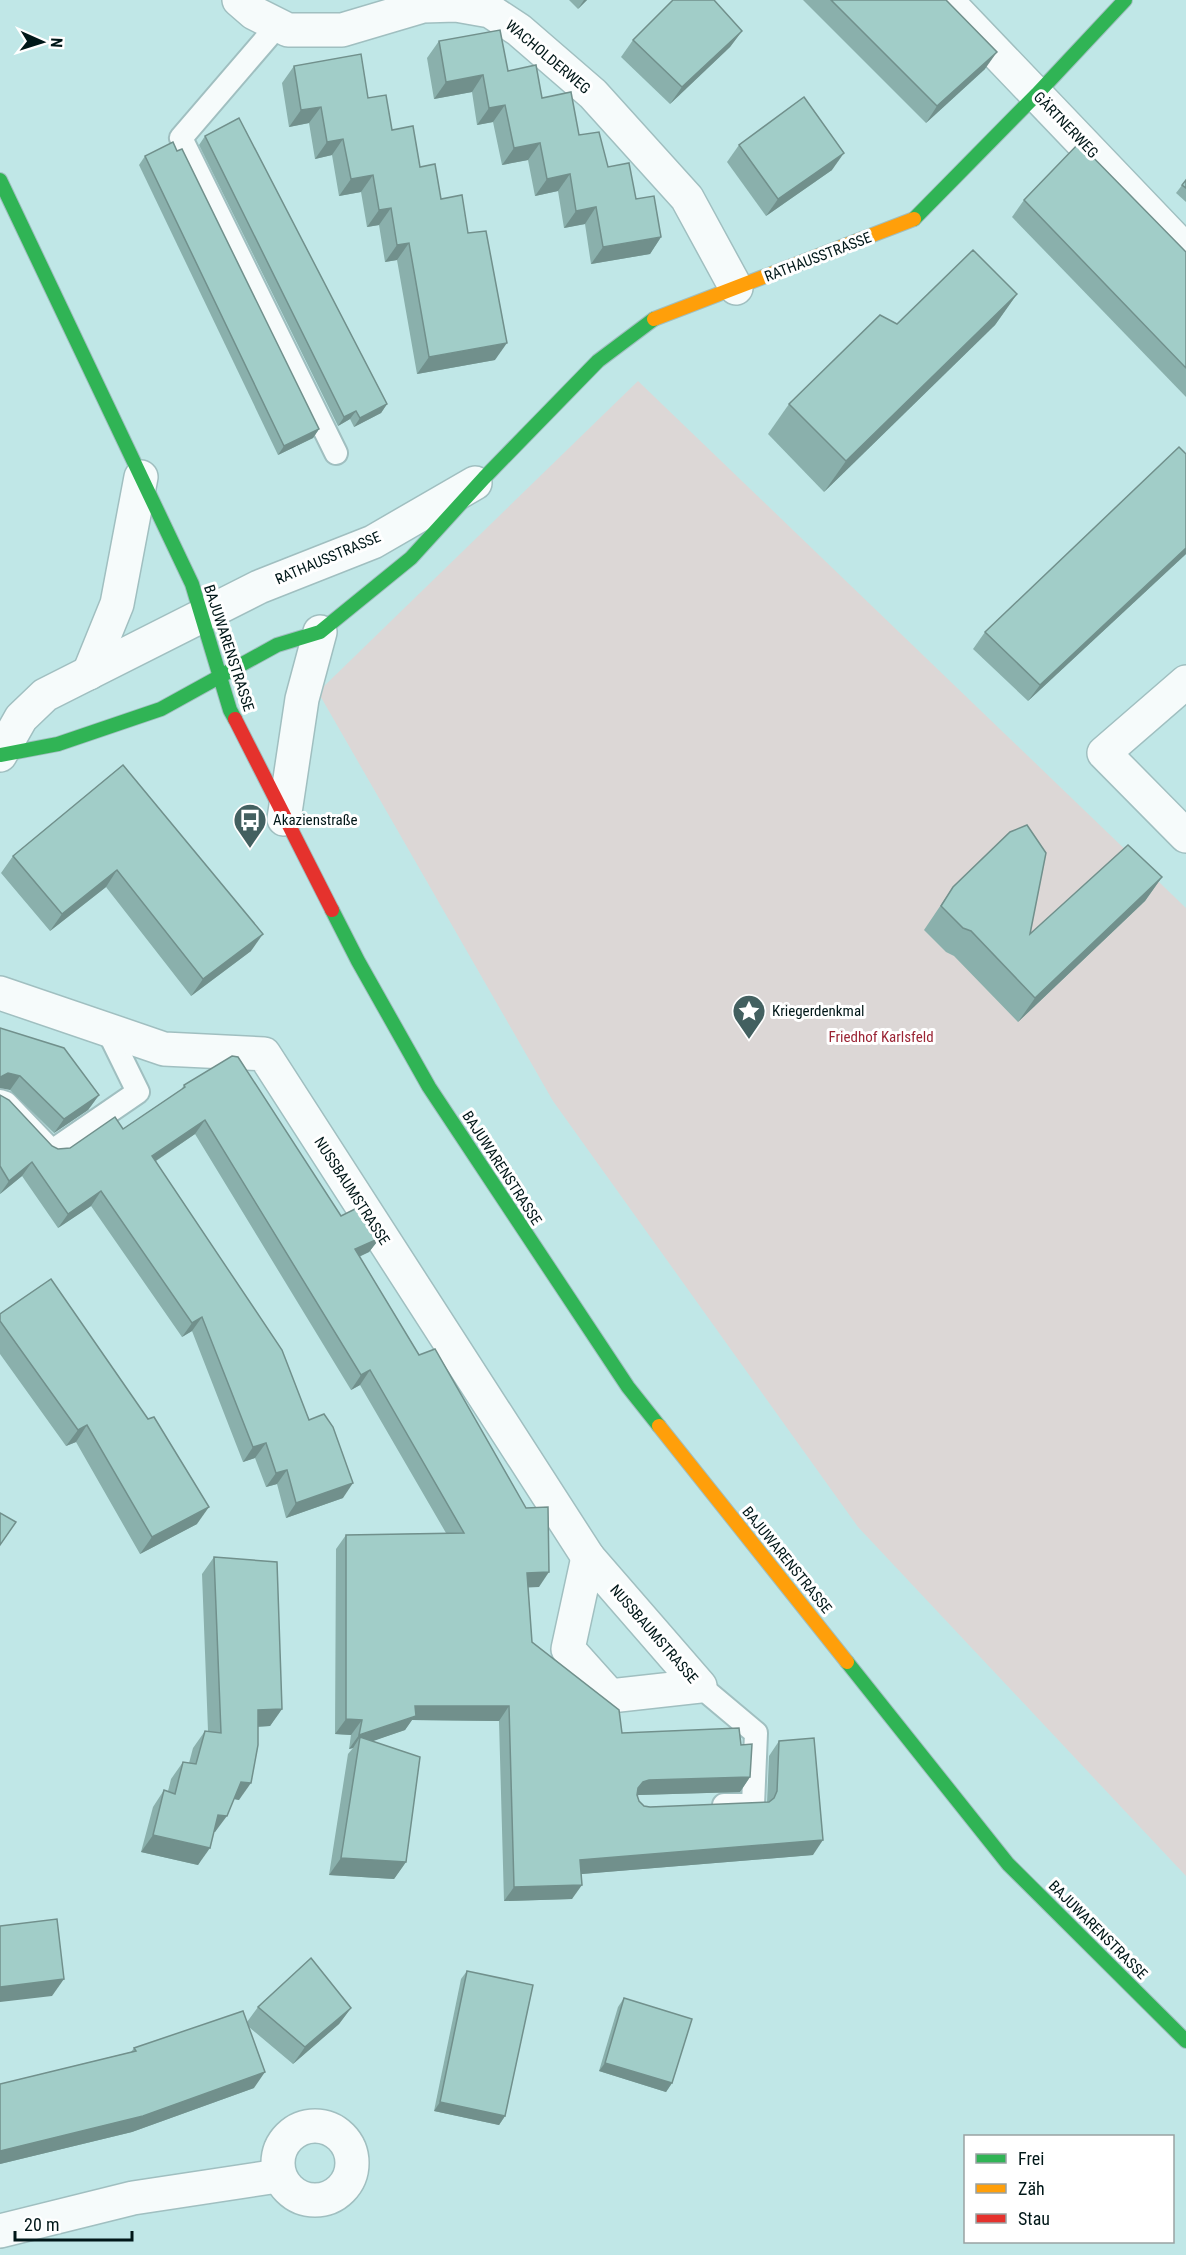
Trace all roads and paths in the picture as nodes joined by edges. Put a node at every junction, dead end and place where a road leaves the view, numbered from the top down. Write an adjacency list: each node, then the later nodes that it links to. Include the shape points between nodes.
1 (239, 0): 4 (street, WACHOLDERWEG)
2 (946, 0): 5 (street, GÄRTNERWEG)
3 (1125, 0): 5 (main road, RATHAUSSTRASSE)
4 (278, 25): 8 (street, WACHOLDERWEG, via 288,30 342,30 423,6 456,5 490,11 519,30 593,94 687,198); 9 (lane, via 181,138)
5 (1037, 94): 7 (street, GÄRTNERWEG); 8 (main road, RATHAUSSTRASSE, via 915,219)
6 (0, 180): 10 (main road, BAJUWARENSTRASSE)
7 (1186, 250)
8 (736, 288): 11 (main road, RATHAUSSTRASSE, via 649,321 598,361)
9 (336, 453)
10 (141, 477): 12 (main road, BAJUWARENSTRASSE, via 192,584); 14 (street, via 117,604)
11 (484, 478): 12 (street, RATHAUSSTRASSE, via 373,542 259,587); 13 (main road, RATHAUSSTRASSE, via 411,558)
12 (201, 617): 14 (street); 15 (main road, BAJUWARENSTRASSE)
13 (320, 632): 15 (main road, RATHAUSSTRASSE, via 277,645); 18 (street, via 302,699)
14 (89, 673): 17 (street, via 45,695 21,718)
15 (220, 676): 17 (main road, via 161,709 58,744); 18 (main road, BAJUWARENSTRASSE, via 230,710)
16 (1186, 682): 19 (street, via 1104,753)
17 (0, 755)
18 (284, 819): 26 (main road, BAJUWARENSTRASSE, via 429,1088 628,1387 1008,1864)
19 (1186, 836)
20 (0, 993): 21 (street, NUSSBAUMSTRASSE)
21 (108, 1031): 22 (lane, via 138,1092 52,1151); 23 (street, NUSSBAUMSTRASSE, via 164,1049 264,1054)
22 (0, 1101)
23 (588, 1557): 24 (street, NUSSBAUMSTRASSE); 24 (street, NUSSBAUMSTRASSE, via 568,1649 610,1696)
24 (700, 1686): 25 (lane, via 756,1733 753,1804)
25 (708, 1806)
26 (1186, 2041)
27 (278, 2176): 28 (street, via 133,2198)
28 (0, 2232)

